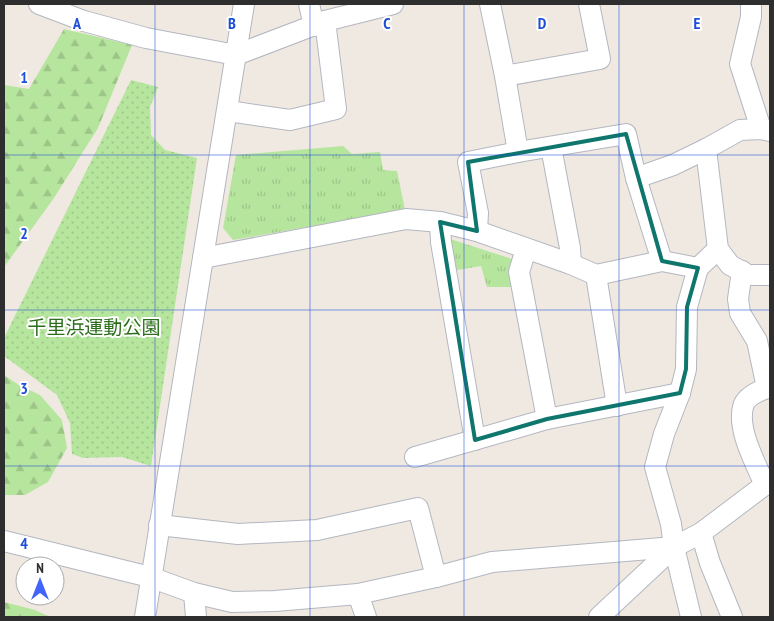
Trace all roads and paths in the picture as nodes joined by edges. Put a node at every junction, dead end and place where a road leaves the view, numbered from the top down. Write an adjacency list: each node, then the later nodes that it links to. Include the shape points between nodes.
1 (39, 4): 9 (street, via 84,21 146,38)
2 (244, 4): 9 (street)
3 (309, 4): 8 (street)
4 (490, 4): 10 (street)
5 (589, 4): 10 (street, via 600,59)
6 (751, 4): 12 (street, via 740,64)
7 (382, 5): 8 (street)
8 (319, 24): 9 (street); 11 (street, via 336,109 290,120)
9 (236, 55): 11 (street)
10 (505, 76): 15 (street)
11 (228, 111): 21 (street)
12 (766, 130): 14 (street, via 740,130)
13 (551, 147): 15 (street); 16 (street, via 626,134); 23 (street)
14 (706, 149): 16 (street); 20 (street)
15 (518, 152): 18 (street, via 468,162 478,213)
16 (636, 178): 22 (street)
17 (440, 222): 18 (street); 21 (street, via 406,219); 32 (street)
18 (477, 231): 19 (street)
19 (526, 248): 23 (street); 31 (street, via 519,272)
20 (718, 249): 24 (street); 25 (street, via 730,264)
21 (203, 258): 35 (street)
22 (662, 261): 24 (street); 26 (street)
23 (571, 264): 26 (street)
24 (698, 268): 29 (street, via 687,307 686,370)
25 (742, 271): 27 (street, via 748,275); 28 (street, via 738,299 740,313 757,341)
26 (596, 275): 30 (street)
27 (770, 275)
28 (769, 387): 34 (street, via 752,395 743,405 742,428)
29 (680, 393): 30 (street); 38 (street, via 655,467)
30 (617, 406): 31 (street)
31 (547, 419): 32 (street)
32 (475, 440): 33 (street)
33 (415, 457)
34 (767, 483): 36 (street)
35 (159, 525): 39 (street); 40 (street, via 238,534 317,530 418,508)
36 (700, 534): 38 (street); 49 (street)
37 (4, 541): 39 (street)
38 (674, 547): 40 (street, via 492,562); 47 (street); 48 (street)
39 (150, 577): 41 (street); 44 (street)
40 (436, 577): 42 (street)
41 (194, 593): 43 (street); 45 (street)
42 (358, 594): 43 (street); 46 (street)
43 (276, 609)
44 (145, 617)
45 (196, 617)
46 (366, 617)
47 (599, 617)
48 (691, 617)
49 (732, 617)

